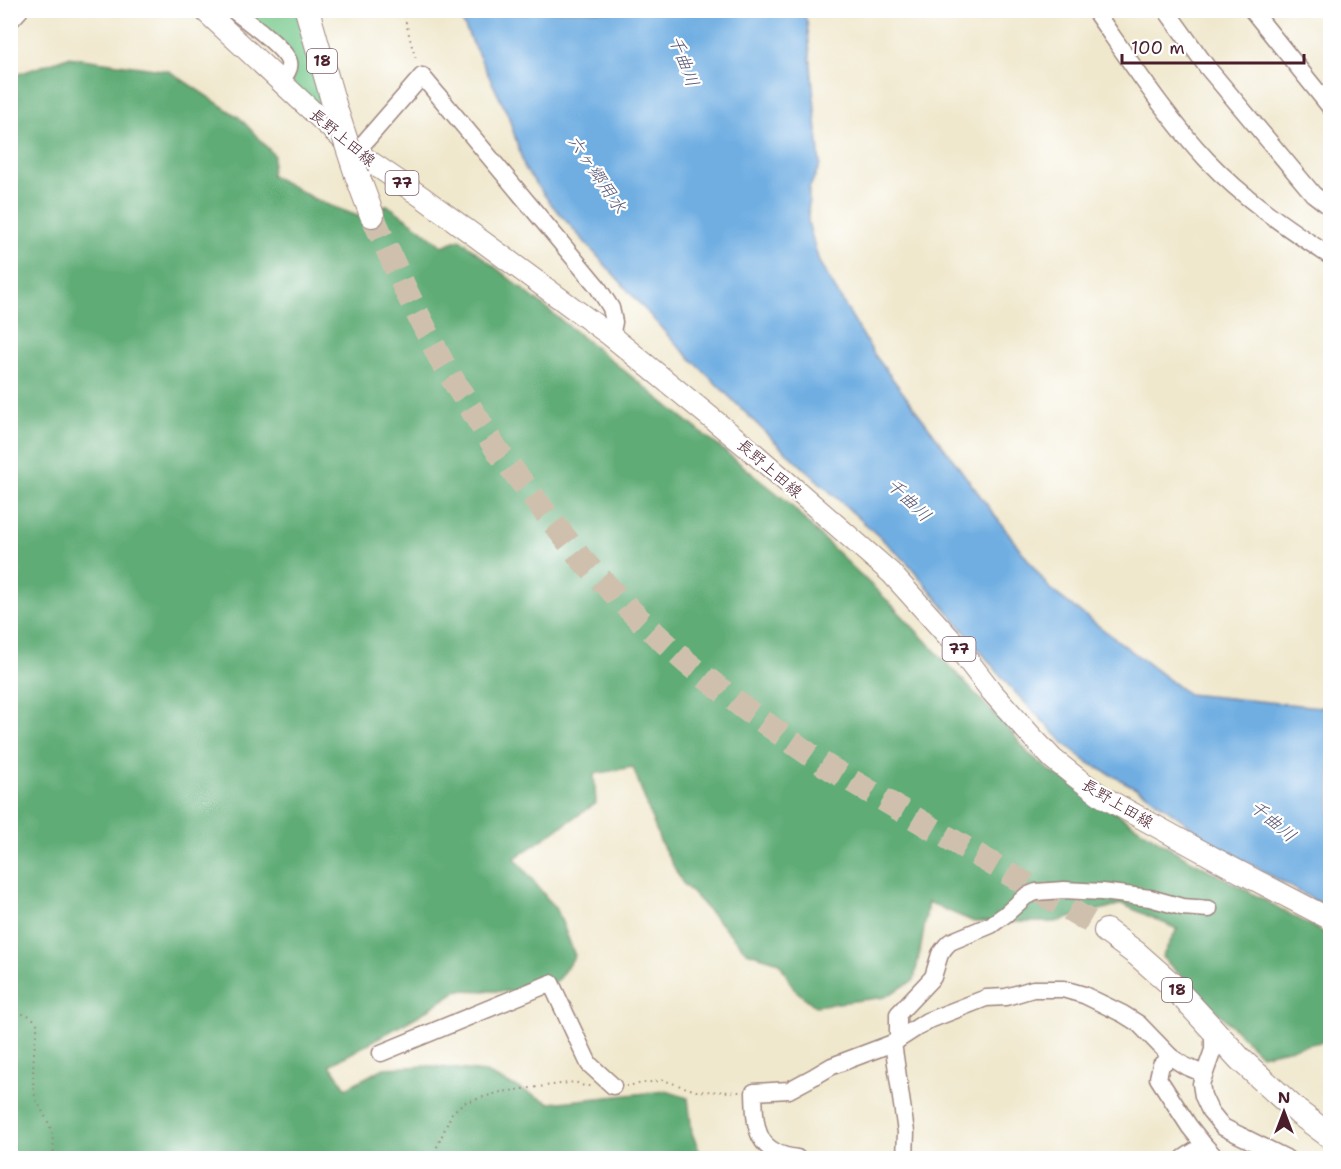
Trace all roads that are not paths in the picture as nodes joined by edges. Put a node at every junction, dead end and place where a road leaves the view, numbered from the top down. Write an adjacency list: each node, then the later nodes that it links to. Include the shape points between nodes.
1 (20, 10): 8 (street)
2 (204, 10): 9 (main road, 長野上田線 / 77)
3 (233, 10): 9 (street, via 283,51 289,69)
4 (307, 10): 11 (highway, 18, bridge)
5 (1094, 10): 14 (street, via 1175,123 1208,161 1247,197)
6 (1166, 10): 12 (street, via 1313,194)
7 (1252, 10): 10 (street)
8 (10, 21)
9 (279, 82): 11 (main road, 長野上田線 / 77)
10 (1330, 106)
11 (356, 164): 13 (highway, 18); 15 (main road, 長野上田線 / 77, via 422,197); 15 (street, via 422,76 597,286 611,308)
12 (1330, 207)
13 (372, 215)
14 (1330, 256)
15 (611, 336): 17 (main road, 長野上田線 / 77, via 748,448 891,573 1053,759 1104,797)
16 (1209, 909): 20 (street, via 1102,892 1031,893 991,925 950,942 942,950 933,977 898,1014)
17 (1330, 919)
18 (1106, 931): 19 (highway, 18, via 1171,984)
19 (1213, 1031): 23 (highway, 18); 24 (street, via 1213,1050)
20 (895, 1042): 22 (street, via 927,1020 986,998 1034,989 1063,989 1084,995 1139,1024); 29 (street, via 832,1066 789,1090 754,1092 759,1137 771,1150); 30 (street, via 906,1132)
21 (381, 1053): 25 (street, via 551,983 589,1064)
22 (1171, 1057): 24 (street); 27 (street, via 1161,1065 1158,1078)
23 (1240, 1059): 24 (street, via 1216,1061); 26 (highway, 18)
24 (1204, 1074): 28 (street, via 1201,1084 1210,1111 1223,1127)
25 (613, 1086)
26 (1330, 1136)
27 (1204, 1145): 31 (street); 32 (street)
28 (1262, 1153): 33 (street)
29 (797, 1158)
30 (904, 1158)
31 (1184, 1158)
32 (1216, 1158)
33 (1286, 1158)

